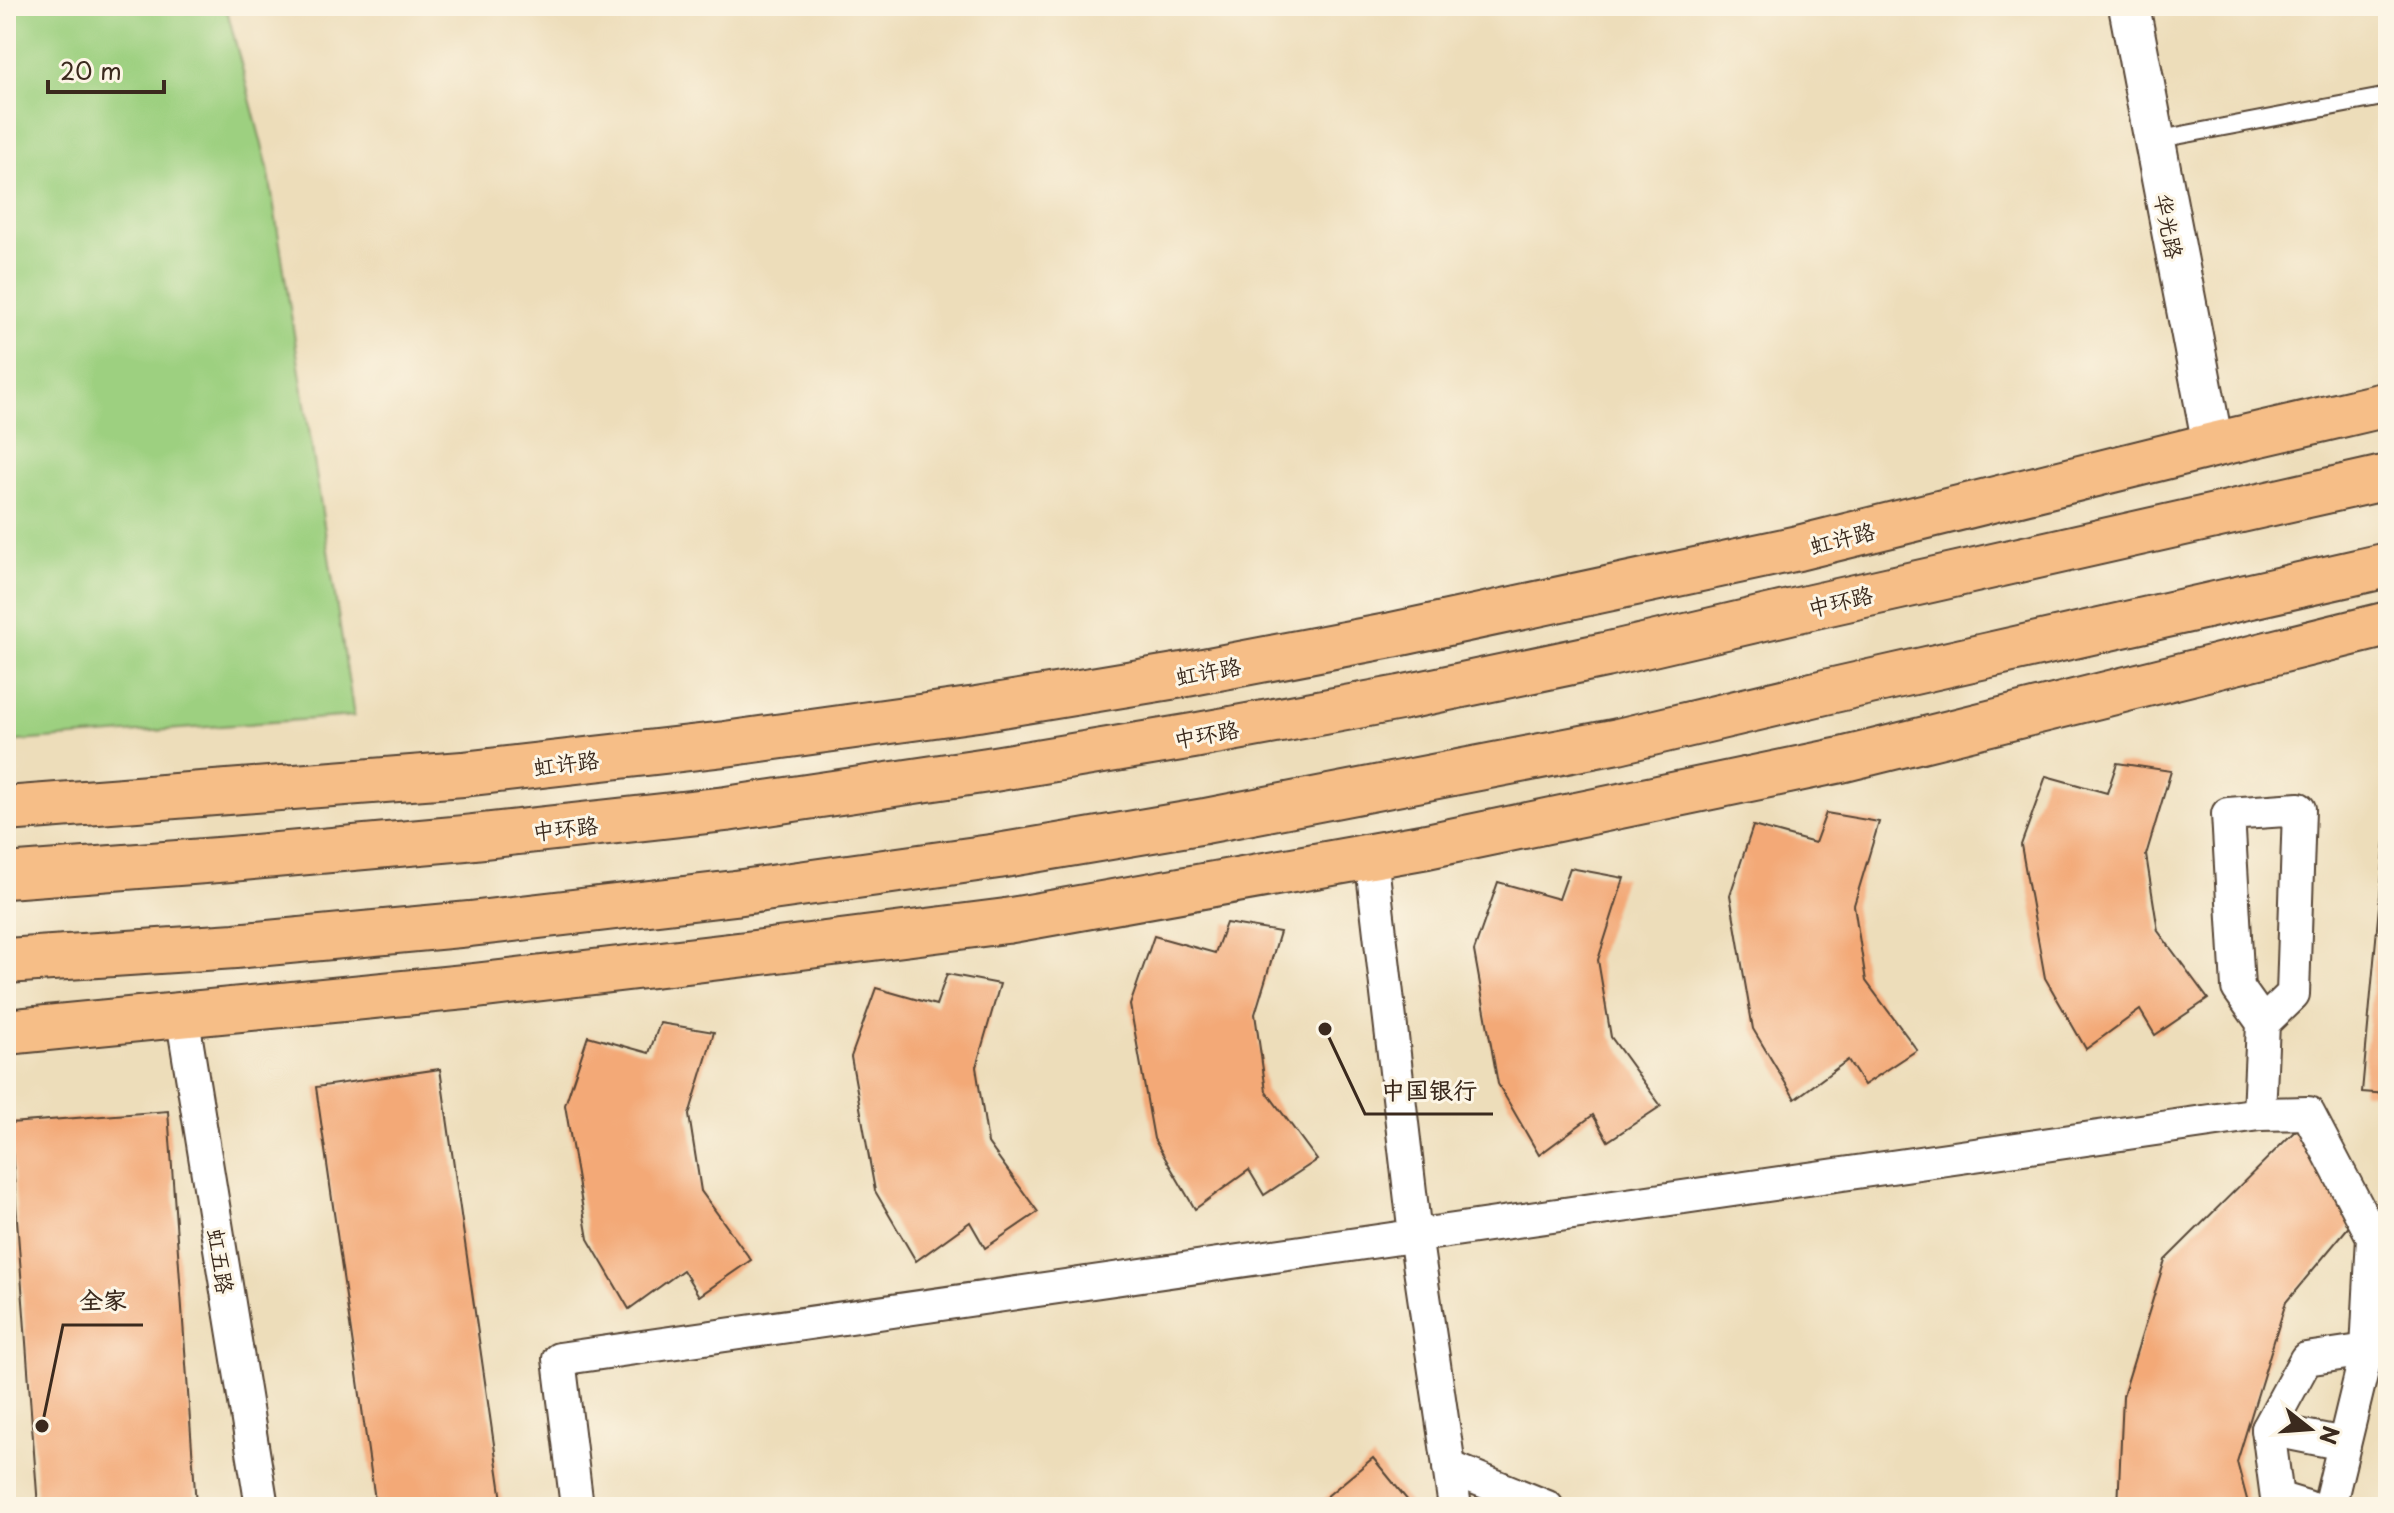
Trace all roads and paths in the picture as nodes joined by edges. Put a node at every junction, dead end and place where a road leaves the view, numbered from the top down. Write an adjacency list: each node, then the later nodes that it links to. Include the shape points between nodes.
1 (2129, 6): 3 (street, 华光路)
2 (2388, 96): 3 (lane)
3 (2153, 140): 5 (street, 华光路)
4 (2388, 404): 5 (main road, 虹许路)
5 (2213, 445): 9 (main road, 虹许路, via 1798,548 1182,675 804,733 463,774)
6 (2388, 477): 11 (main road, 中环路, via 1605,655 1032,763 726,809)
7 (2388, 565): 12 (main road, via 1618,741 998,856 470,924)
8 (2388, 624): 10 (main road, via 1841,760)
9 (6, 809)
10 (1371, 856): 13 (main road, via 1006,921 475,986); 17 (street)
11 (6, 876)
12 (6, 961)
13 (182, 1014): 15 (main road); 22 (street, 虹五路)
14 (2263, 1023): 14 (street, via 2293,994 2299,809 2228,814 2238,988); 16 (street)
15 (6, 1032)
16 (2259, 1114): 17 (street); 18 (street, via 2308,1113 2373,1237)
17 (1415, 1235): 21 (street); 23 (street, via 559,1359)
18 (2367, 1350): 19 (street, via 2306,1359); 20 (street)
19 (2268, 1429): 20 (street); 26 (street, via 2277,1498)
20 (2344, 1444): 27 (street)
21 (1449, 1467): 24 (street); 25 (street)
22 (262, 1507)
23 (577, 1507)
24 (1455, 1507)
25 (1547, 1507)
26 (2307, 1507)
27 (2329, 1507)

